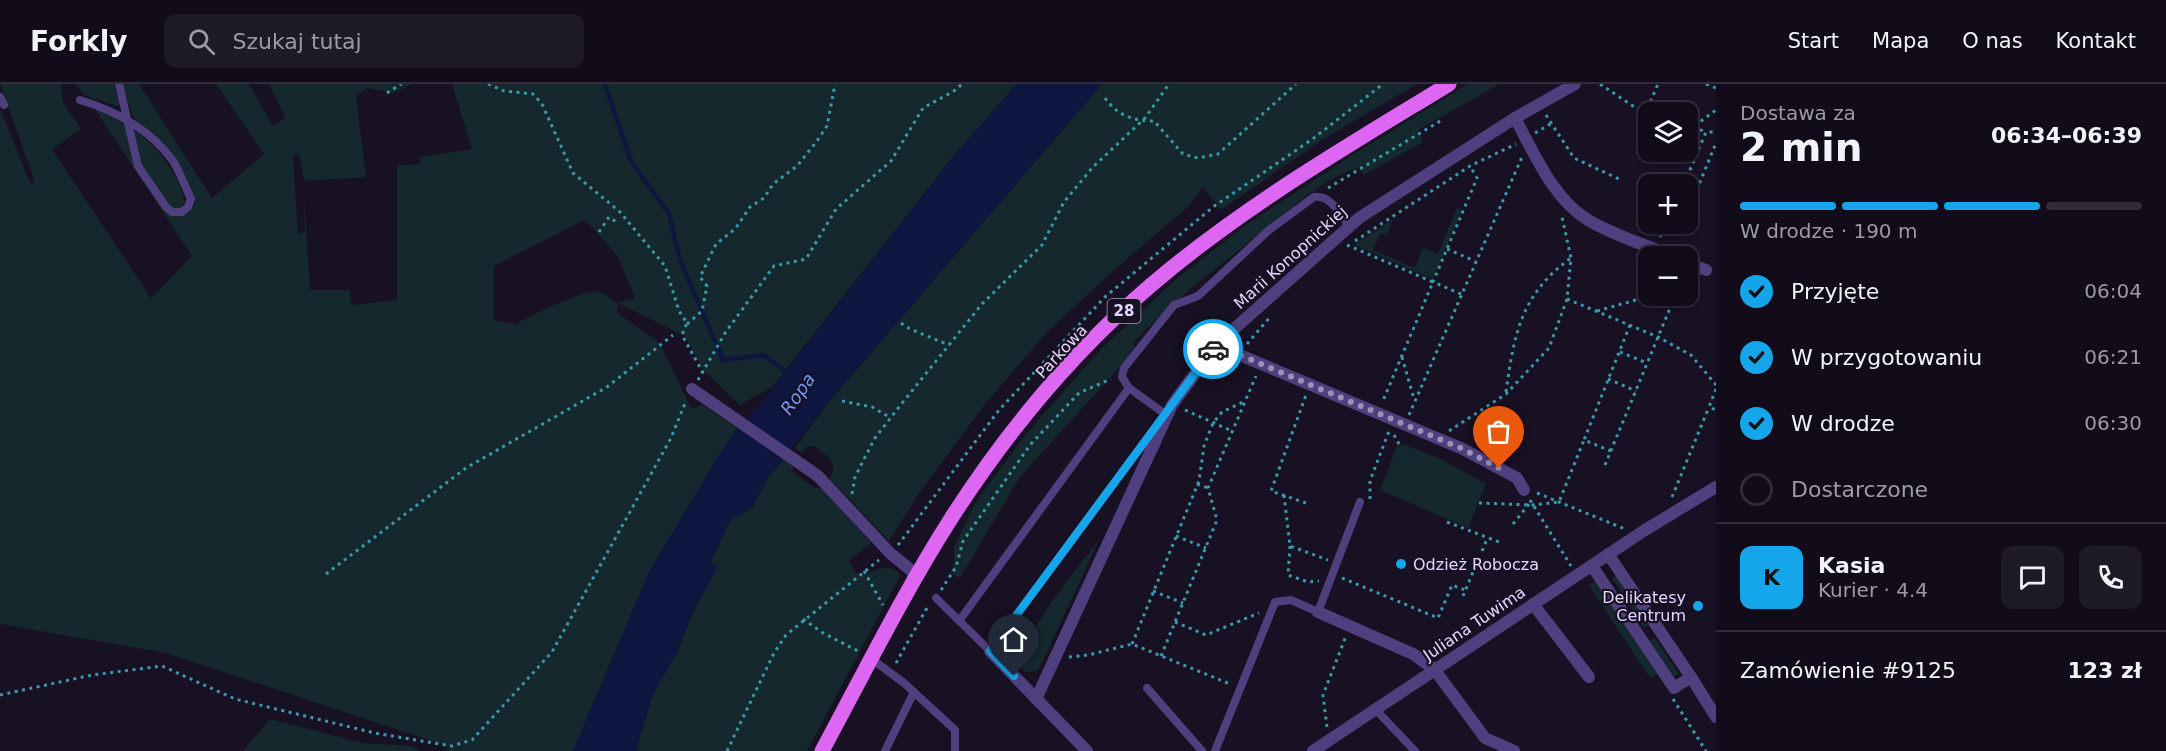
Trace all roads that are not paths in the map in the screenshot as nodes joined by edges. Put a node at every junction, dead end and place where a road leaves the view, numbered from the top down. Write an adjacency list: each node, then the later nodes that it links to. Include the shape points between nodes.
1 (118, 84): 6 (lane)
2 (1449, 84): 20 (main road, Parkowa / 28, via 1280,187 1148,288 1069,366 997,453 952,517)
3 (1575, 84): 5 (street, Marii Konopnickiej)
4 (80, 100): 6 (lane)
5 (1515, 118): 7 (street, Marii Konopnickiej); 8 (street, via 1566,202 1587,220)
6 (128, 119): 6 (lane, via 173,161 191,199 182,212 166,207 138,166)
7 (1349, 226): 11 (street, Marii Konopnickiej); 12 (lane, via 1325,199 1314,197 1269,230 1198,296 1174,304 1124,368 1122,377)
8 (1649, 246)
9 (1698, 266): 10 (street)
10 (1706, 270)
11 (1216, 345): 14 (street, Marii Konopnickiej); 16 (street, via 1437,438 1517,478)
12 (1129, 388): 14 (lane); 24 (lane)
13 (692, 389): 20 (street, via 818,476 890,553)
14 (1169, 409): 25 (lane); 32 (street, Marii Konopnickiej)
15 (1716, 487): 18 (street, Juliana Tuwima)
16 (1524, 490)
17 (1360, 502): 23 (lane)
18 (1608, 554): 19 (street, Juliana Tuwima); 29 (street)
19 (1592, 566): 22 (street, Juliana Tuwima); 29 (street, via 1674,688)
20 (918, 576): 26 (main road, Parkowa / 28)
21 (936, 598): 24 (lane)
22 (1533, 604): 27 (street, Juliana Tuwima); 28 (street)
23 (1318, 612): 27 (street, via 1413,654); 41 (lane, via 1291,600 1275,602)
24 (960, 621): 25 (lane)
25 (990, 651): 32 (street)
26 (872, 659): 31 (lane); 35 (main road, Parkowa / 28); 36 (main road, Parkowa / 28)
27 (1434, 669): 33 (street, Juliana Tuwima); 44 (street, via 1485,738)
28 (1588, 677)
29 (1691, 677): 34 (street)
30 (1147, 688): 40 (lane)
31 (914, 692): 37 (lane); 38 (lane, via 955,730)
32 (1036, 699): 39 (street)
33 (1376, 710): 42 (street, Juliana Tuwima); 43 (lane)
34 (1716, 717)
35 (822, 751)
36 (831, 751)
37 (885, 751)
38 (955, 751)
39 (1087, 751)
40 (1202, 751)
41 (1215, 751)
42 (1313, 751)
43 (1415, 751)
44 (1514, 751)

